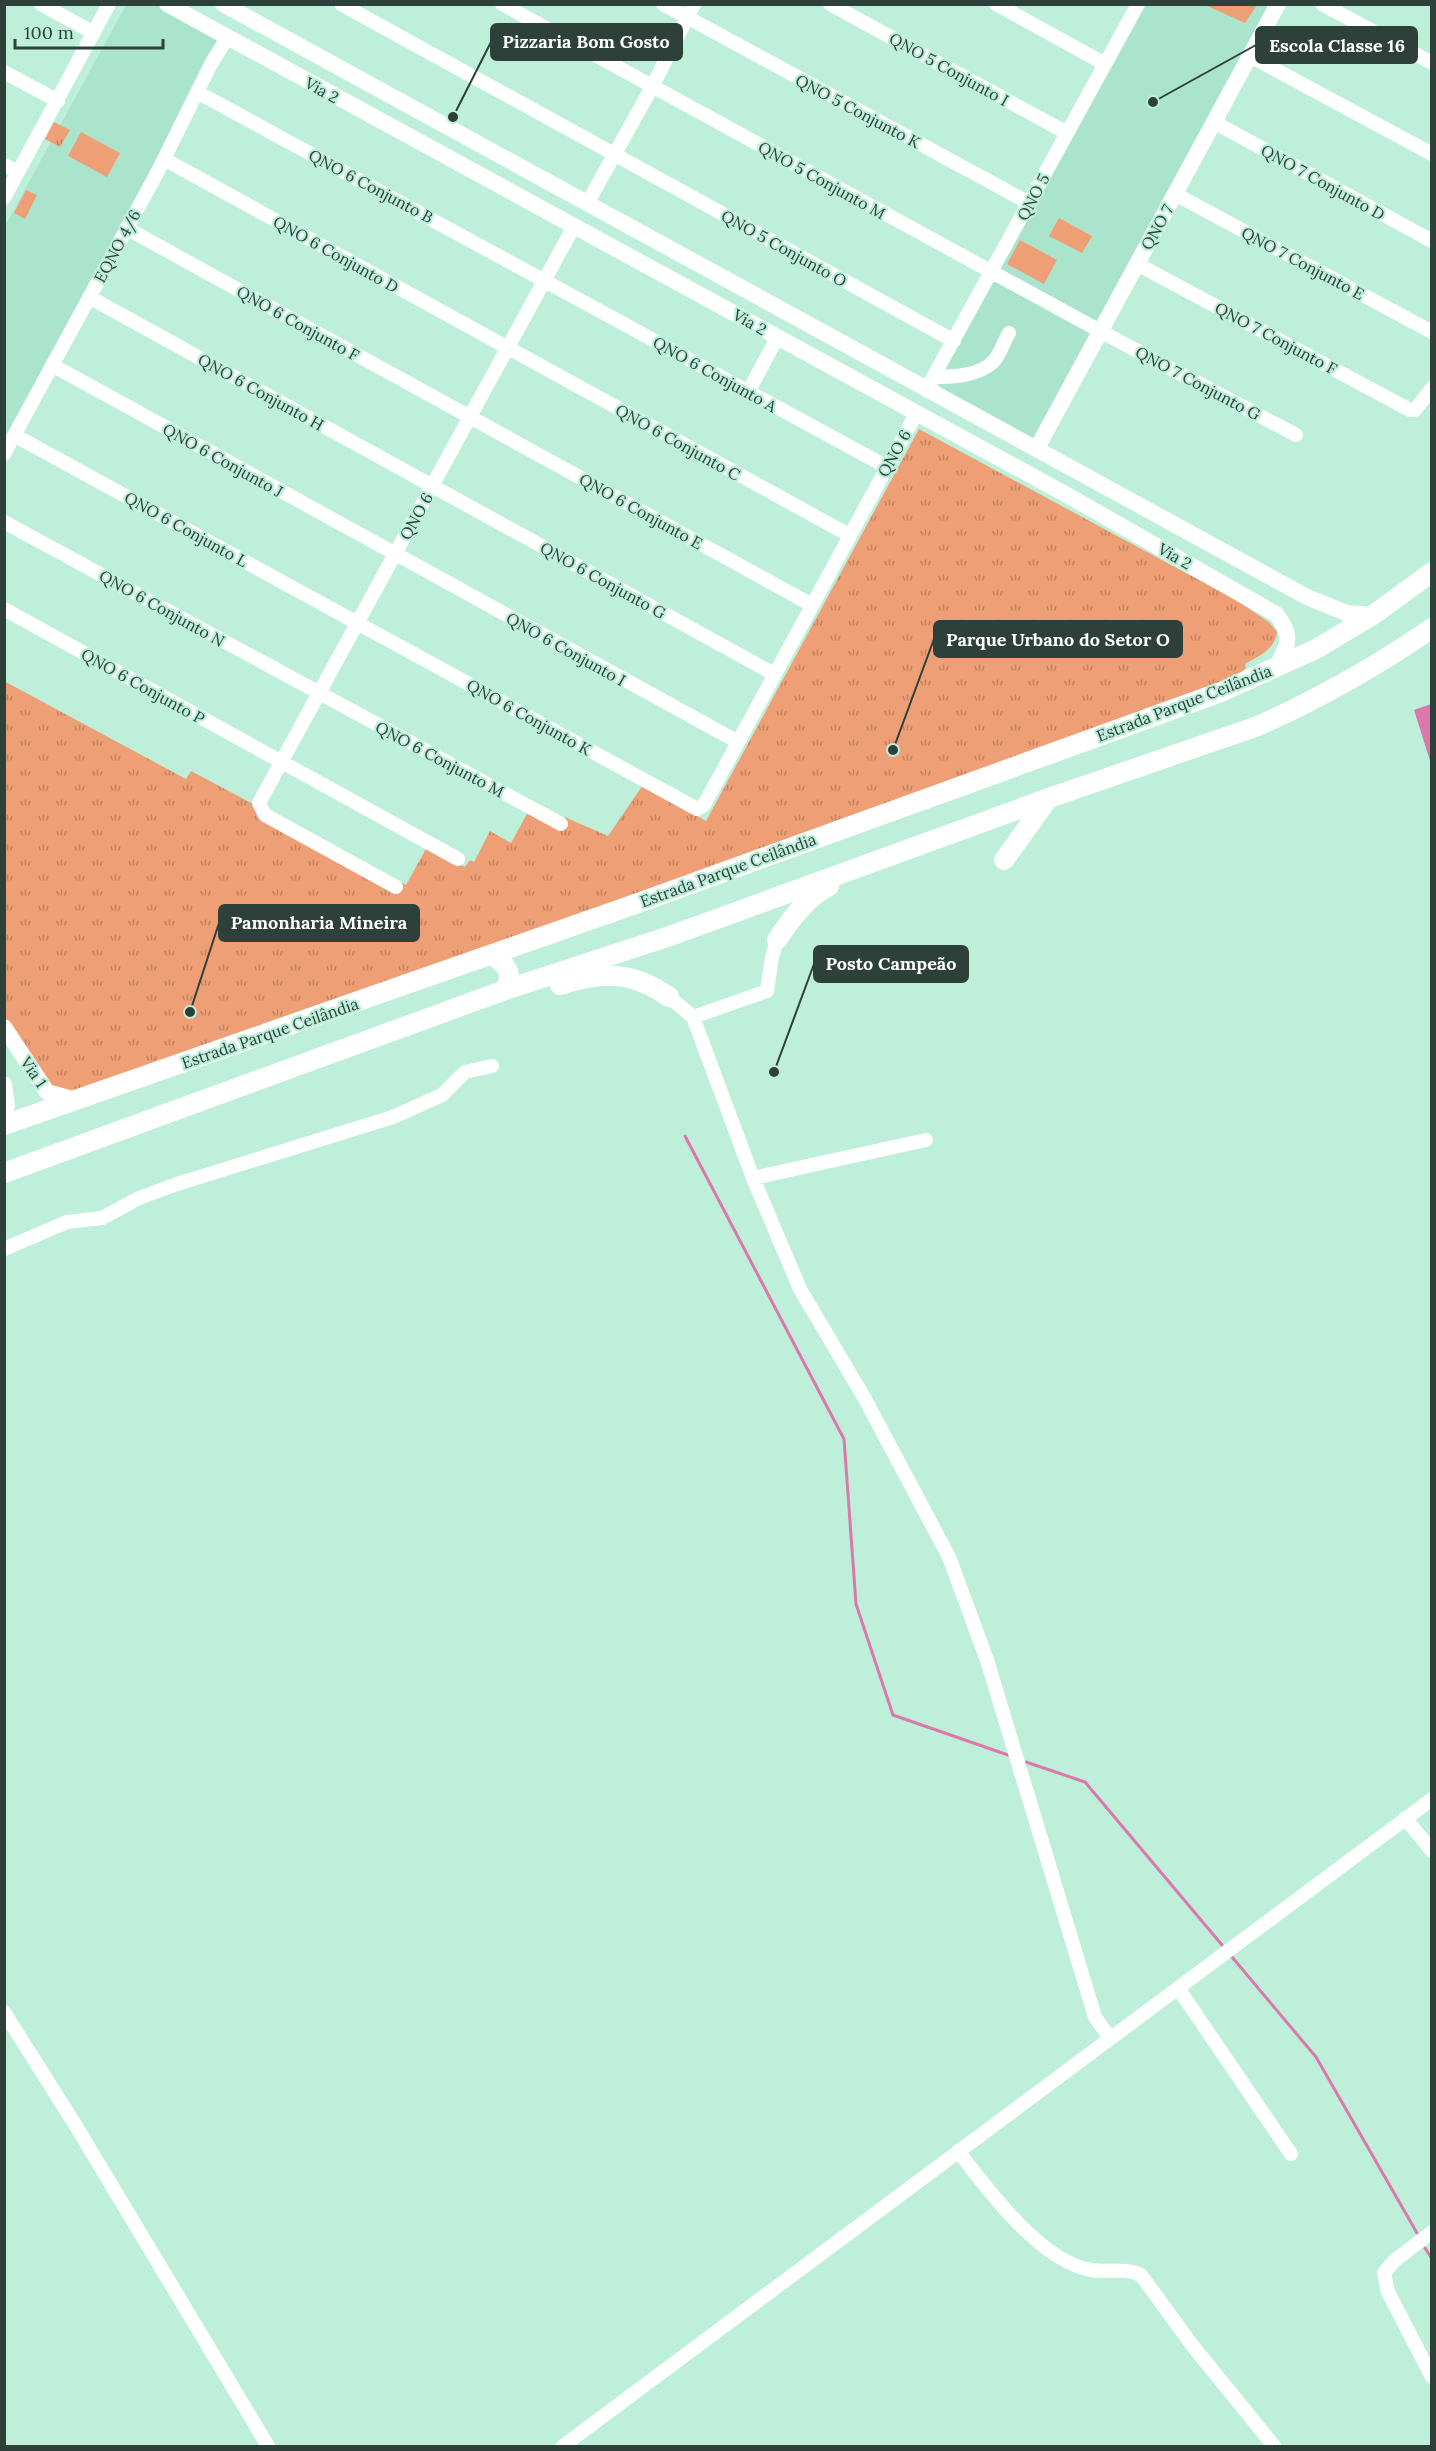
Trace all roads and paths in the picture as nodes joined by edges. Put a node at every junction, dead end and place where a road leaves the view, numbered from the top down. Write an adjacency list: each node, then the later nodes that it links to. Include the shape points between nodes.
1 (41, 4): 16 (street)
2 (109, 4): 16 (street)
3 (167, 4): 17 (main road, Via 2)
4 (223, 4): 14 (main road, Via 2)
5 (341, 4): 31 (street, QNO 5 Conjunto O)
6 (502, 4): 22 (street, QNO 5 Conjunto M)
7 (663, 4): 15 (street, QNO 5 Conjunto K)
8 (694, 4): 15 (street)
9 (830, 4): 29 (street, QNO 5 Conjunto I)
10 (996, 4): 20 (street)
11 (1138, 4): 20 (street, QNO 5)
12 (1278, 4): 18 (main road, QNO 7)
13 (1322, 4): 19 (street)
14 (242, 9): 24 (main road, Via 2)
15 (687, 18): 22 (street); 39 (street, QNO 5 Conjunto K)
16 (94, 33): 25 (street)
17 (227, 38): 23 (street, EQNO 4/6); 27 (main road, Via 2)
18 (1250, 56): 28 (main road, QNO 7); 32 (street)
19 (1431, 63)
20 (1105, 64): 29 (street, QNO 5)
21 (4, 72): 25 (street)
22 (652, 87): 31 (street); 44 (street, QNO 5 Conjunto M)
23 (197, 92): 33 (street, EQNO 4/6); 45 (street, QNO 6 Conjunto B)
24 (391, 96): 26 (main road, Via 2); 27 (main road, via 396,104 392,113)
25 (58, 101): 35 (street)
26 (420, 111): 30 (main road, via 406,120); 38 (main road, Via 2)
27 (376, 120): 30 (main road, Via 2)
28 (1214, 122): 36 (main road, QNO 7); 42 (street, QNO 7 Conjunto D)
29 (1067, 133): 39 (street, QNO 5)
30 (403, 134): 41 (main road, Via 2)
31 (614, 154): 38 (street); 54 (street, QNO 5 Conjunto O)
32 (1431, 154)
33 (164, 159): 40 (street, EQNO 4/6); 55 (street, QNO 6 Conjunto D)
34 (4, 165): 35 (street)
35 (18, 172): 37 (street)
36 (1175, 194): 43 (main road, QNO 7); 51 (street, QNO 7 Conjunto E)
37 (4, 198)
38 (588, 202): 46 (main road, Via 2)
39 (1029, 203): 44 (street, QNO 5)
40 (126, 228): 47 (street, EQNO 4/6); 61 (street, QNO 6 Conjunto F)
41 (573, 228): 45 (street, QNO 6); 49 (main road, Via 2)
42 (1431, 241)
43 (1137, 264): 50 (main road, QNO 7); 58 (street, QNO 7 Conjunto F, via 1410,411 1415,410)
44 (992, 273): 50 (street, QNO 5 Conjunto M); 54 (street, QNO 5)
45 (545, 280): 55 (street, QNO 6); 59 (street, QNO 6 Conjunto A)
46 (755, 294): 48 (main road, Via 2); 49 (main road, via 753,307)
47 (89, 297): 56 (street, EQNO 4/6); 68 (street, QNO 6 Conjunto H)
48 (777, 305): 52 (main road, via 762,319); 57 (main road, Via 2)
49 (741, 317): 52 (main road, Via 2)
50 (1100, 331): 63 (street, QNO 7 Conjunto G); 64 (main road, QNO 7)
51 (1431, 332)
52 (770, 333): 59 (street); 60 (main road, Via 2)
53 (1009, 333): 57 (street, via 993,361 979,370)
54 (954, 341): 57 (street, QNO 5)
55 (508, 348): 61 (street, QNO 6); 71 (street, QNO 6 Conjunto C)
56 (51, 365): 62 (street, EQNO 4/6); 72 (street, QNO 6 Conjunto J)
57 (930, 384): 64 (main road, Via 2)
58 (1431, 388)
59 (748, 392): 66 (street, QNO 6 Conjunto A)
60 (916, 414): 66 (street, QNO 6); 69 (main road, Via 2)
61 (470, 418): 68 (street, QNO 6); 74 (street, QNO 6 Conjunto E)
62 (14, 435): 65 (street, EQNO 4/6); 77 (street, QNO 6 Conjunto L)
63 (1296, 435)
64 (1037, 448): 67 (main road, Via 2)
65 (4, 453)
66 (887, 467): 71 (street, QNO 6)
67 (1078, 473): 69 (main road, via 1079,489); 76 (main road, Via 2, via 1307,597 1346,613)
68 (432, 486): 72 (street, QNO 6); 80 (street, QNO 6 Conjunto G)
69 (1067, 495): 79 (main road, Via 2, via 1276,614 1288,634 1287,647)
70 (4, 522): 81 (street, QNO 6 Conjunto N)
71 (849, 535): 74 (street, QNO 6)
72 (394, 555): 77 (street, QNO 6); 82 (street, QNO 6 Conjunto I)
73 (1431, 572): 76 (highway, Estrada Parque Ceilândia)
74 (812, 605): 80 (street, QNO 6)
75 (4, 609): 83 (street, QNO 6 Conjunto P)
76 (1372, 615): 79 (highway, Estrada Parque Ceilândia, via 1316,650)
77 (358, 624): 81 (street, QNO 6); 85 (street, QNO 6 Conjunto K, via 693,808)
78 (1431, 628): 84 (highway, via 1379,663 1258,726)
79 (1276, 668): 92 (highway, Estrada Parque Ceilândia, via 1221,692)
80 (774, 674): 82 (street, QNO 6)
81 (319, 695): 83 (street, QNO 6); 86 (street, QNO 6 Conjunto M)
82 (738, 742): 85 (street, QNO 6)
83 (282, 762): 87 (street, QNO 6 Conjunto P); 90 (street, QNO 6, via 259,803 265,815)
84 (1049, 798): 88 (highway); 89 (highway)
85 (700, 808)
86 (561, 824)
87 (458, 859)
88 (1005, 860)
89 (879, 861): 91 (highway, via 819,891 789,921); 93 (highway)
90 (396, 887)
91 (777, 940): 96 (street, via 767,991)
92 (492, 955): 93 (highway, via 509,969 511,976); 100 (highway, Estrada Parque Ceilândia)
93 (505, 990): 95 (highway)
94 (669, 997): 95 (highway, via 649,982 604,975 578,979 496,1006 462,1014); 96 (street)
95 (439, 1014): 104 (highway)
96 (693, 1017): 105 (street)
97 (4, 1027): 100 (main road, Via 1, via 47,1092)
98 (492, 1066): 106 (street, via 465,1072 442,1095 402,1114 177,1184 102,1218 67,1222)
99 (4, 1084): 101 (main road, Via 1, via 8,1092)
100 (76, 1101): 102 (highway, Estrada Parque Ceilândia)
101 (4, 1112)
102 (4, 1125)
103 (926, 1140): 105 (street)
104 (4, 1173)
105 (753, 1178): 112 (street, via 800,1289 871,1408 949,1557 987,1660 1095,2017)
106 (4, 1249)
107 (1431, 1799): 108 (street)
108 (1405, 1818): 109 (street); 110 (street)
109 (1431, 1851)
110 (1178, 1988): 112 (street); 114 (street)
111 (4, 2012): 117 (street)
112 (1110, 2038): 113 (street)
113 (958, 2151): 118 (street); 119 (street, via 1026,2232 1065,2260 1090,2270 1134,2271 1141,2275)
114 (1291, 2154)
115 (1431, 2232): 116 (street, via 1384,2273 1388,2292)
116 (1431, 2377)
117 (268, 2446)
118 (563, 2446)
119 (1274, 2446)

